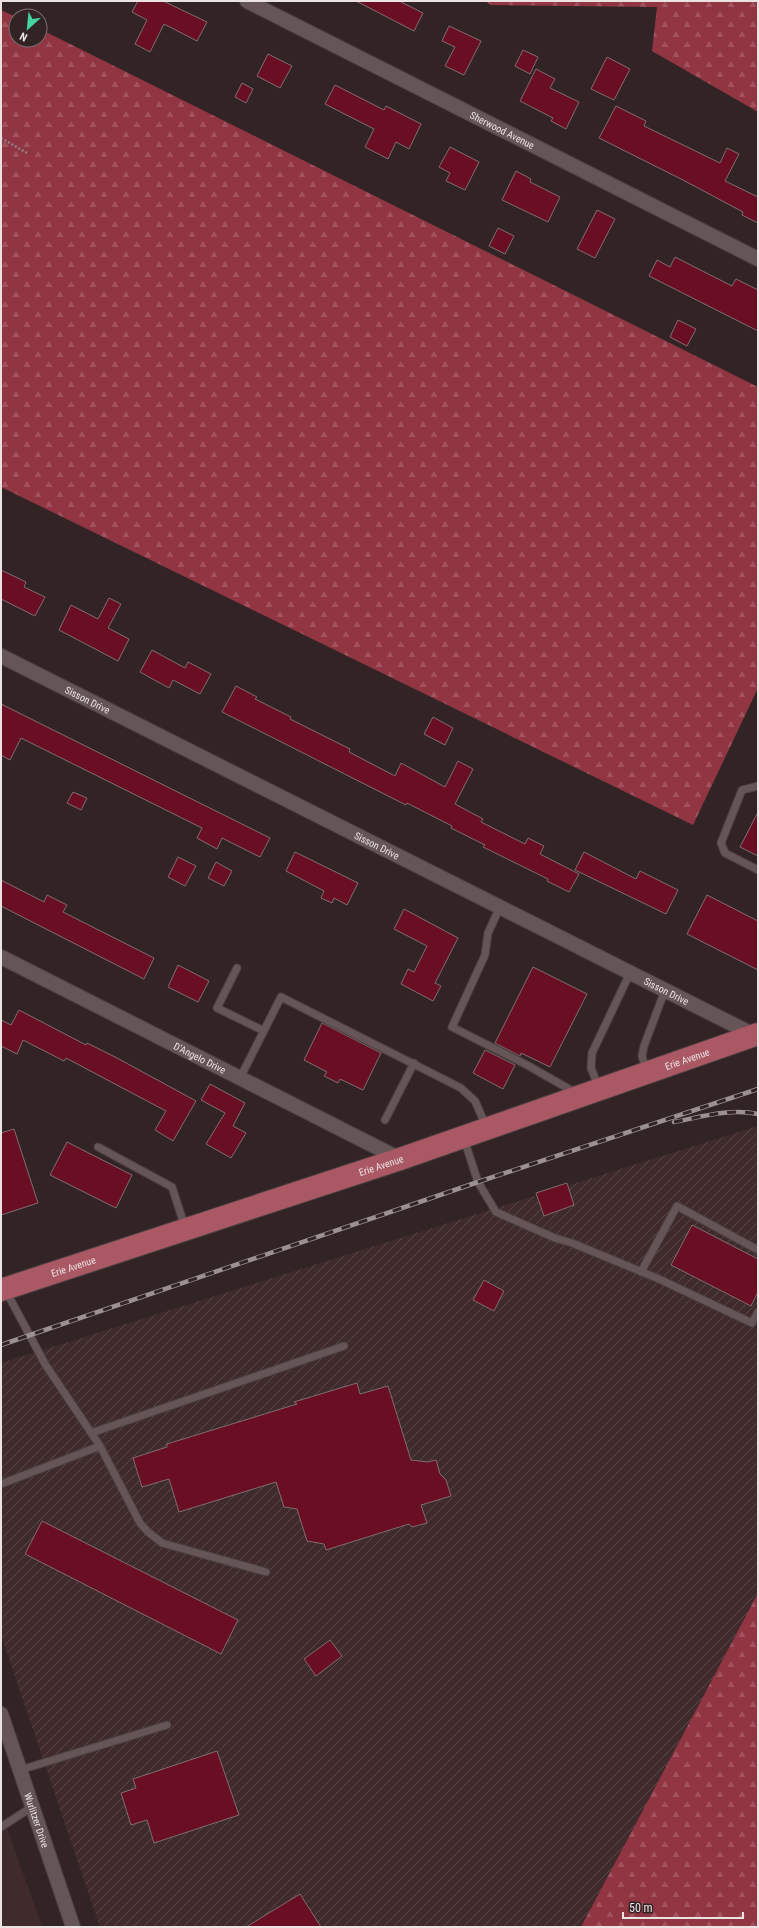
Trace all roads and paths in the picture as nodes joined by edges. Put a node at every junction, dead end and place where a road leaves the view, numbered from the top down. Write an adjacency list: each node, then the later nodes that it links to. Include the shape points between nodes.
1 (247, 1): 4 (street, Sherwood Avenue)
2 (1, 138): 3 (path)
3 (27, 152)
4 (758, 259)
5 (1, 656): 8 (street, Sisson Drive)
6 (758, 786): 7 (lane, via 742,790 721,843 725,854)
7 (758, 870)
8 (500, 907): 11 (street, Sisson Drive); 18 (lane, via 488,933 485,955 452,1027 527,1065)
9 (1, 957): 17 (street, D'Angelo Drive)
10 (237, 968): 13 (lane, via 217,1008)
11 (630, 973): 12 (street, Sisson Drive); 18 (lane, via 592,1052)
12 (665, 990): 14 (street, Sisson Drive); 16 (lane, via 644,1046 642,1056)
13 (264, 1031): 15 (lane, via 281,997); 17 (lane)
14 (756, 1034): 16 (main road, Erie Avenue)
15 (414, 1063): 19 (lane); 20 (lane, via 462,1088 475,1101)
16 (647, 1072): 18 (main road, Erie Avenue)
17 (240, 1078): 23 (street, D'Angelo Drive)
18 (590, 1092): 20 (main road, Erie Avenue)
19 (385, 1120)
20 (487, 1128): 21 (main road, Erie Avenue)
21 (463, 1136): 23 (main road, Erie Avenue); 26 (lane, via 478,1182 496,1212)
22 (98, 1147): 24 (lane, via 172,1187)
23 (400, 1159): 24 (main road, Erie Avenue)
24 (186, 1229): 27 (main road, Erie Avenue)
25 (758, 1250): 26 (lane, via 677,1206)
26 (642, 1272): 28 (lane, via 752,1323)
27 (3, 1289): 30 (lane, via 45,1364)
28 (758, 1312)
29 (344, 1346): 30 (lane)
30 (91, 1433): 31 (lane)
31 (100, 1446): 32 (lane); 33 (lane, via 140,1522 162,1543)
32 (1, 1484)
33 (266, 1572)
34 (1, 1714): 36 (street, Wurlitzer Drive)
35 (167, 1725): 36 (lane)
36 (20, 1770): 37 (street, Wurlitzer Drive)
37 (32, 1807): 38 (lane); 39 (street, Wurlitzer Drive)
38 (1, 1827)
39 (73, 1927)

